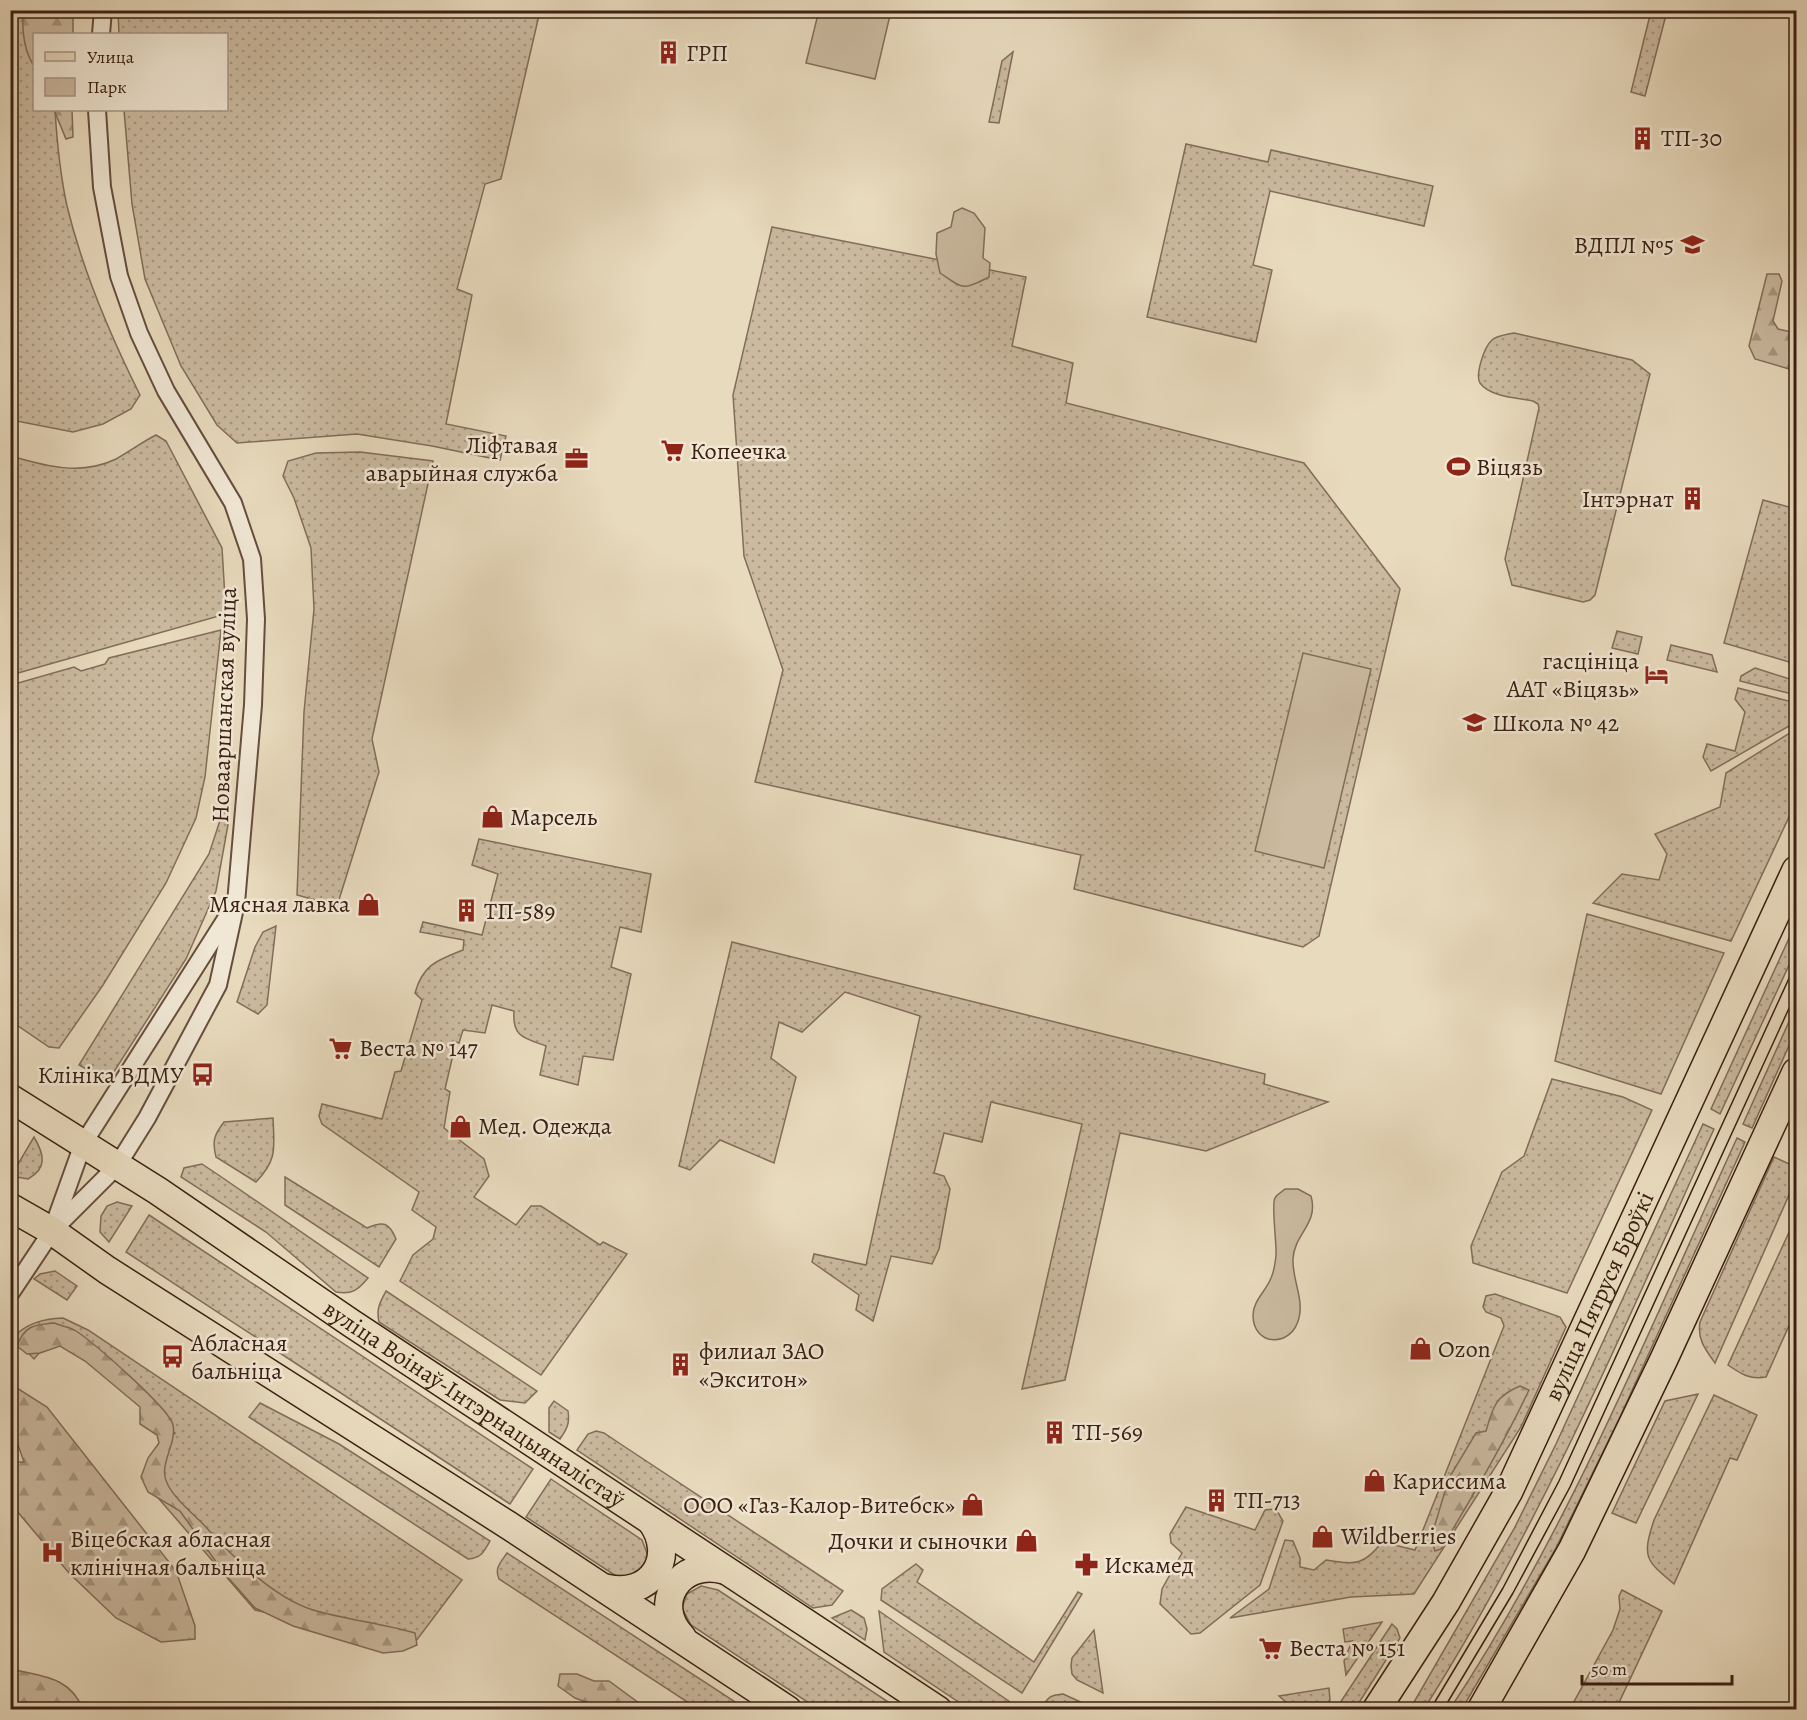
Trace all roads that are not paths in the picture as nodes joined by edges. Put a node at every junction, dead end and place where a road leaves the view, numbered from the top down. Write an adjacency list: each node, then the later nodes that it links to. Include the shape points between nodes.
1 (103, 10): 2 (street)
2 (101, 33)
3 (97, 111): 5 (street, Новааршанская вуліца, via 102,187 119,276 139,333 166,391 233,503 252,559 256,619 254,705)
4 (1797, 870): 19 (main road, вуліца Пятруся Броўкі, via 1509,1491 1446,1602)
5 (236, 903): 8 (street, Новааршанская вуліца); 9 (street, Новааршанская вуліца, via 218,985)
6 (1797, 1072): 20 (main road, via 1572,1550)
7 (10, 1098): 8 (main road, вуліца Воінаў-Інтэрнацыяналістаў)
8 (83, 1144): 9 (main road, вуліца Воінаў-Інтэрнацыяналістаў); 11 (street, Новааршанская вуліца)
9 (117, 1166): 11 (street, Новааршанская вуліца); 13 (main road, вуліца Воінаў-Інтэрнацыяналістаў)
10 (10, 1207): 11 (main road)
11 (52, 1231): 12 (street); 15 (main road)
12 (10, 1294)
13 (651, 1521): 14 (main road, вуліца Воінаў-Інтэрнацыяналістаў); 15 (main road, via 662,1548 662,1558 653,1576 627,1591)
14 (724, 1569): 16 (main road, via 696,1569 675,1585 669,1613); 18 (main road, вуліца Воінаў-Інтэрнацыяналістаў)
15 (606, 1588): 16 (main road)
16 (682, 1638): 17 (main road)
17 (788, 1710)
18 (938, 1710)
19 (1376, 1710)
20 (1481, 1710)

